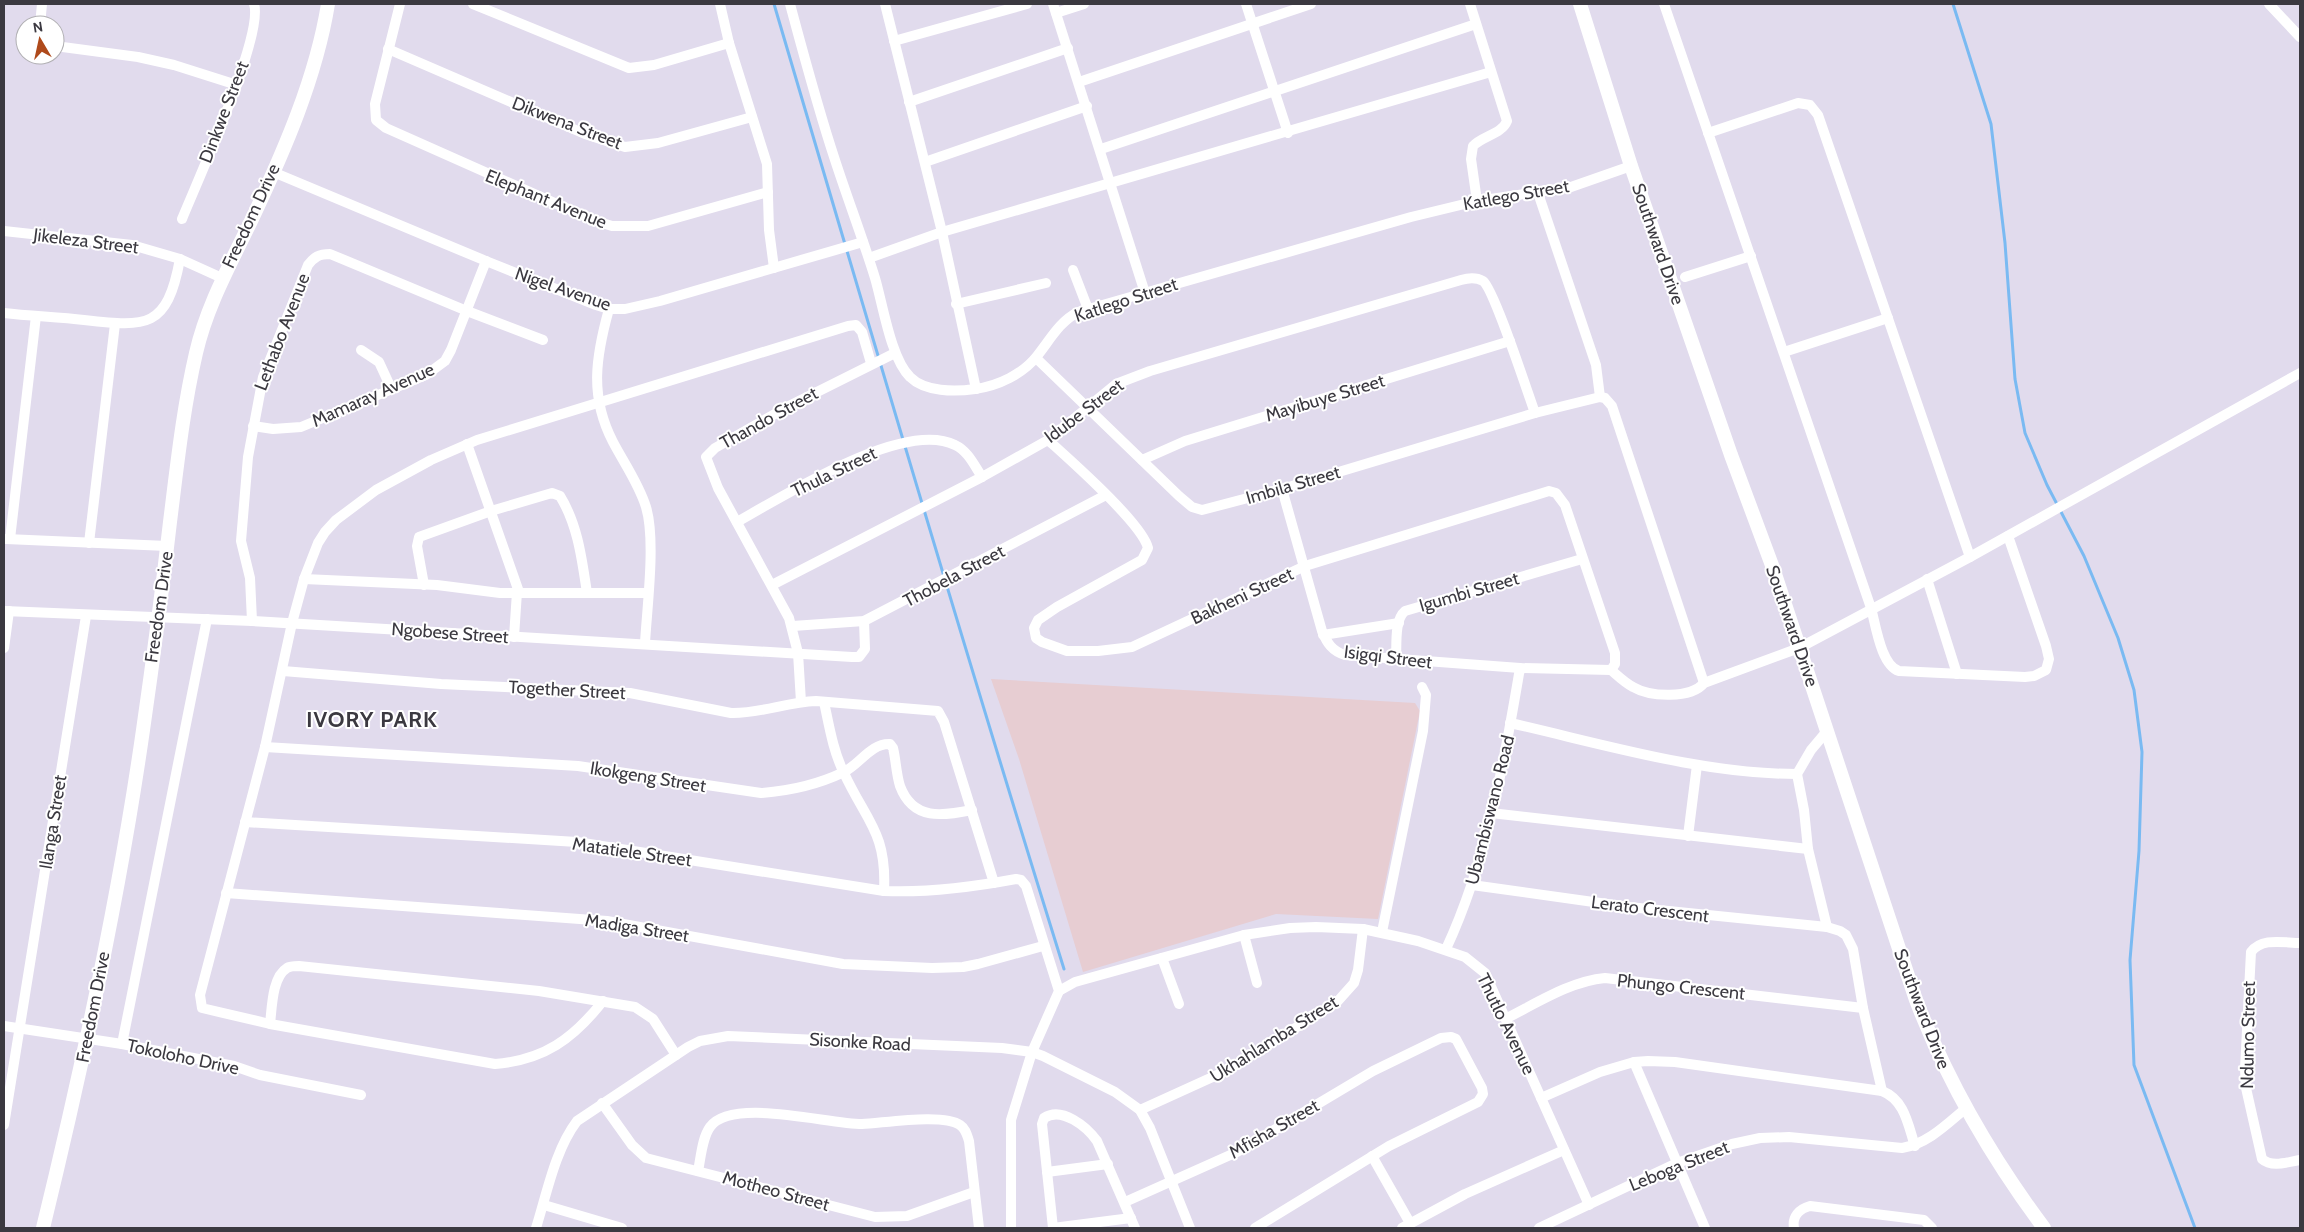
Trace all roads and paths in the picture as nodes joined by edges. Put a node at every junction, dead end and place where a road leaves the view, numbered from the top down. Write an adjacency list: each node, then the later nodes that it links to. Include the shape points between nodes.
1 (254, 4): 27 (street, Dinkwe Street, via 256,16)
2 (328, 4): 37 (main road, Freedom Drive, via 314,63)
3 (400, 4): 24 (street, Elephant Avenue)
4 (473, 4): 21 (street, via 629,68 654,65)
5 (720, 4): 21 (street)
6 (790, 4): 45 (street, Katlego Street, via 835,158)
7 (885, 4): 20 (street)
8 (1027, 4): 20 (street)
9 (1084, 4): 16 (street)
10 (1246, 4): 17 (street)
11 (1311, 4): 17 (street)
12 (1470, 4): 18 (street)
13 (1580, 4): 36 (main road, Southward Drive)
14 (1664, 4): 33 (street)
15 (2269, 4): 19 (street)
16 (1055, 8): 23 (street)
17 (1252, 24): 26 (street); 28 (street)
18 (1476, 24): 25 (street); 28 (street)
19 (2300, 37)
20 (894, 41): 29 (street)
21 (729, 43): 31 (street)
22 (65, 47): 27 (street, via 138,56)
23 (1068, 48): 26 (street); 29 (street)
24 (388, 49): 31 (street, Dikwena Street, via 586,134 624,146 658,143); 39 (street, Elephant Avenue, via 375,104 379,124 593,220 612,226 648,226)
25 (1491, 72): 32 (street); 41 (street, via 1507,121 1502,129 1472,146)
26 (1079, 82): 30 (street)
27 (237, 84): 42 (street, Dinkwe Street)
28 (1275, 92): 32 (street); 34 (street)
29 (909, 102): 35 (street)
30 (1087, 106): 34 (street); 35 (street)
31 (752, 117): 39 (street, via 767,164)
32 (1288, 132): 38 (street)
33 (1708, 133): 46 (street); 62 (street, via 1798,103 1810,105 1822,125)
34 (1101, 150): 38 (street)
35 (925, 162): 44 (street)
36 (1631, 166): 40 (street, Katlego Street, via 1571,187); 115 (main road, Southward Drive)
37 (273, 172): 49 (street, Nigel Avenue); 53 (main road, Freedom Drive)
38 (1112, 183): 44 (street); 55 (street)
39 (768, 192): 50 (street)
40 (1538, 193): 41 (street, Katlego Street); 74 (street, via 1596,365)
41 (1477, 200): 55 (street, Katlego Street)
42 (182, 219)
43 (4, 231): 48 (street, Jikeleza Street, via 132,244)
44 (942, 232): 47 (street); 56 (street)
45 (864, 242): 47 (street, Katlego Street); 50 (street, Nigel Avenue)
46 (1751, 256): 52 (street); 68 (street)
47 (869, 258): 67 (street, Katlego Street)
48 (180, 259): 53 (street, Jikeleza Street); 63 (street, via 175,286 163,308 138,324)
49 (486, 261): 57 (street, Nigel Avenue); 59 (street, Mamaray Avenue)
50 (774, 268): 57 (street, Nigel Avenue, via 646,305)
51 (1073, 270): 58 (street)
52 (1685, 277)
53 (222, 278): 90 (main road, Freedom Drive, via 204,324 191,376)
54 (1046, 283): 56 (street)
55 (1145, 292): 58 (street, Katlego Street)
56 (956, 304): 73 (street)
57 (609, 309): 75 (street, via 596,373)
58 (1088, 309): 69 (street, Katlego Street, via 1062,323)
59 (466, 311): 64 (street, Lethabo Avenue); 72 (street, Mamaray Avenue, via 445,361 426,375); 78 (street, Lethabo Avenue, via 330,254 316,257 308,265 263,377)
60 (4, 313): 61 (street)
61 (36, 316): 63 (street); 88 (street)
62 (1888, 318): 68 (street); 91 (street)
63 (115, 324): 89 (street)
64 (543, 340)
65 (1510, 341): 76 (street, Idube Street, via 1486,285 1477,279 1461,280 1131,377 1103,393); 77 (street); 81 (street, Mayibuye Street, via 1185,441)
66 (361, 350): 72 (street, via 379,362)
67 (895, 352): 70 (street, Thando Street); 73 (street, Katlego Street, via 908,376 916,383 949,390)
68 (1784, 352): 101 (street)
69 (1036, 358): 73 (street, Katlego Street, via 1007,380); 76 (street, Imbila Street)
70 (871, 363): 75 (street, via 862,332 856,325 848,326); 86 (street, Thando Street, via 708,452 706,461)
71 (2300, 372): 87 (street)
72 (391, 388): 78 (street, Mamaray Avenue, via 300,427 273,429)
73 (976, 389)
74 (1600, 396): 77 (street, Imbila Street); 122 (street, via 1612,406)
75 (599, 403): 80 (street); 100 (street, via 607,429 646,507 650,540)
76 (1087, 408): 79 (street, Idube Street); 81 (street, Imbila Street)
77 (1535, 414): 83 (street, Imbila Street)
78 (253, 426): 106 (street, Lethabo Avenue, via 241,541 250,578)
79 (1048, 440): 82 (street, Idube Street); 84 (street, Bakheni Street)
80 (467, 444): 85 (street); 94 (street, via 376,490 336,520 318,544)
81 (1142, 460): 83 (street, Imbila Street, via 1192,507 1202,510)
82 (982, 477): 86 (street, Thula Street, via 964,451 949,442 896,445 854,458); 97 (street, Idube Street)
83 (1282, 489): 93 (street, Isigqi Street)
84 (1106, 495): 93 (street, Bakheni Street, via 1143,535 1147,554 1142,560 1038,620 1034,633 1042,642 1079,652 1132,647); 107 (street, Thobela Street)
85 (491, 511): 96 (street, via 418,539); 98 (street); 99 (street, via 552,493 560,496 577,539)
86 (737, 522): 97 (street, Thando Street)
87 (2008, 536): 91 (street); 121 (street, via 2046,646 2048,666 2040,674 2025,677)
88 (7, 539): 89 (street)
89 (89, 544): 90 (street)
90 (167, 546): 104 (main road, Freedom Drive)
91 (1970, 557): 95 (street)
92 (1582, 559): 93 (street, Bakheni Street, via 1565,505 1556,493 1550,491); 109 (street, Igumbi Street, via 1412,608 1401,615); 119 (street, Bakheni Street, via 1614,654 1615,664)
93 (1305, 566): 111 (street, Isigqi Street)
94 (304, 579): 96 (street); 108 (street)
95 (1927, 579): 101 (street); 121 (street)
96 (424, 584): 98 (street, via 486,592)
97 (772, 585): 110 (street, Thando Street)
98 (518, 592): 99 (street); 112 (street)
99 (587, 593): 100 (street)
100 (648, 593): 113 (street)
101 (1871, 608): 115 (street); 121 (street, via 1892,669)
102 (6, 611): 103 (street, Ngobese Street); 114 (street)
103 (86, 616): 104 (street, Ngobese Street); 157 (street, Ilanga Street)
104 (158, 618): 105 (street, Ngobese Street); 158 (main road, Freedom Drive, via 129,812)
105 (206, 619): 106 (street, Ngobese Street); 159 (street)
106 (252, 621): 108 (street, Ngobese Street)
107 (864, 621): 110 (street, Thobela Street); 116 (street, Ngobese Street, via 865,649 859,657)
108 (292, 623): 112 (street, Ngobese Street); 120 (street)
109 (1399, 623): 111 (street); 117 (street, Igumbi Street)
110 (793, 626): 116 (street, Thando Street)
111 (1323, 635): 117 (street, Isigqi Street, via 1330,646 1345,655)
112 (514, 637): 113 (street, Ngobese Street)
113 (645, 644): 116 (street, Ngobese Street)
114 (4, 648)
115 (1799, 648): 122 (street); 127 (main road, Southward Drive)
116 (798, 653): 124 (street)
117 (1396, 660): 118 (street, Isigqi Street)
118 (1520, 668): 119 (street, Isigqi Street); 126 (street, Ubambiswano Road)
119 (1611, 670): 122 (street, via 1634,688 1650,692 1690,693)
120 (283, 671): 124 (street, Together Street, via 441,684 630,693 741,714); 128 (street)
121 (1957, 674)
122 (1704, 683)
123 (1422, 687): 143 (street, via 1426,695 1423,731)
124 (800, 702): 125 (street, Together Street)
125 (824, 702): 130 (street); 132 (street, Together Street, via 938,711)
126 (1510, 723): 129 (street); 133 (street, Ubambiswano Road)
127 (1827, 731): 131 (street); 167 (main road, Southward Drive, via 1916,1000 1940,1060)
128 (266, 747): 130 (street, Ikokgeng Street, via 578,766 760,793 779,792); 134 (street)
129 (1696, 764): 131 (street, via 1758,774); 135 (street)
130 (843, 772): 132 (street, Ikokgeng Street, via 878,746 890,744 900,786 915,806 940,815); 139 (street, via 880,842 885,868)
131 (1796, 774): 136 (street)
132 (972, 810): 137 (street)
133 (1491, 812): 135 (street); 138 (street, Ubambiswano Road)
134 (245, 822): 139 (street, Matatiele Street, via 577,842); 140 (street)
135 (1688, 836): 136 (street)
136 (1808, 850): 141 (street)
137 (994, 883): 139 (street, Matatiele Street, via 922,892); 146 (street, Matatiele Street, via 1016,879 1026,886)
138 (1472, 885): 141 (street, Lerato Crescent, via 1639,908); 147 (street, Ubambiswano Road)
139 (884, 891)
140 (226, 893): 146 (street, Madiga Street, via 607,921 843,964 963,967); 155 (street, via 200,995 201,1004 207,1010)
141 (1827, 926): 153 (street, via 1840,931 1850,941)
142 (1363, 929): 143 (street, Thutlo Avenue); 144 (street, Thutlo Avenue, via 1290,928); 168 (street, Ukhahlamba Street, via 1354,983 1337,1002 1228,1070)
143 (1382, 932): 147 (street, Thutlo Avenue)
144 (1244, 934): 148 (street, Thutlo Avenue); 149 (street)
145 (2300, 944): 173 (street, Ndumo Street, via 2266,942 2251,952 2245,1069 2249,1107 2262,1159 2272,1164)
146 (1043, 946): 150 (street)
147 (1446, 949): 154 (street, Thutlo Avenue, via 1478,965)
148 (1162, 958): 150 (street, Thutlo Avenue, via 1075,982); 152 (street)
149 (1257, 983)
150 (1059, 991): 160 (street)
151 (603, 1001): 155 (street, via 580,1029 553,1048 526,1060 495,1064); 155 (street, via 539,991 299,966 288,968 280,975); 161 (street, via 635,1007 646,1013)
152 (1179, 1004)
153 (1863, 1008): 154 (street, Phungo Crescent, via 1605,978 1580,984); 163 (street)
154 (1507, 1018): 165 (street, Thutlo Avenue)
155 (270, 1024)
156 (4, 1026): 157 (street, Tokoloho Drive)
157 (19, 1028): 158 (street, Tokoloho Drive); 169 (street, Ilanga Street)
158 (87, 1040): 159 (street, Tokoloho Drive); 186 (main road, Freedom Drive)
159 (122, 1044): 164 (street, Tokoloho Drive)
160 (1032, 1052): 161 (street, Sisonke Road, via 728,1036 700,1041); 168 (street, Sisonke Road, via 1115,1092); 190 (street, via 1011,1120)
161 (676, 1056): 166 (street, Sisonke Road)
162 (1634, 1062): 163 (street, via 1675,1062); 165 (street, via 1600,1072); 174 (street)
163 (1882, 1091): 170 (street, via 1897,1100)
164 (361, 1095)
165 (1541, 1098): 171 (street, Thutlo Avenue)
166 (602, 1103): 176 (street, Motheo Street, via 632,1145 646,1158); 181 (street, Sisonke Road, via 586,1113 570,1130)
167 (1965, 1109): 170 (street); 198 (main road, Southward Drive)
168 (1140, 1110): 178 (street, Sisonke Road)
169 (4, 1125)
170 (1915, 1146): 174 (street, Leboga Street, via 1888,1148 1788,1137 1760,1138)
171 (1564, 1150): 182 (street, Thutlo Avenue); 184 (street, via 1464,1194)
172 (1372, 1156): 178 (street, Mfisha Street, via 1482,1099 1480,1082 1456,1039 1441,1038 1373,1071 1237,1152); 184 (street); 194 (street)
173 (2300, 1160)
174 (1677, 1163): 182 (street, Leboga Street); 185 (street)
175 (1108, 1164): 177 (street); 177 (street, via 1087,1130 1069,1118 1051,1115 1044,1118 1042,1124); 180 (street)
176 (698, 1171): 179 (street, Motheo Street, via 875,1217 907,1216); 179 (street, via 708,1129 719,1119 737,1113 778,1114 859,1124 943,1119 959,1124 967,1134)
177 (1047, 1172): 191 (street)
178 (1172, 1180): 180 (street, Mfisha Street); 193 (street, Sisonke Road)
179 (974, 1192): 189 (street)
180 (1125, 1202): 183 (street)
181 (544, 1205): 187 (street, Sisonke Road); 188 (street)
182 (1589, 1205): 195 (street, Leboga Street)
183 (1131, 1218): 191 (street); 192 (street)
184 (1406, 1226)
185 (1702, 1227)
186 (43, 1228)
187 (536, 1228)
188 (620, 1228)
189 (979, 1228)
190 (1010, 1228)
191 (1053, 1228)
192 (1135, 1228)
193 (1190, 1228)
194 (1255, 1228)
195 (1539, 1228)
196 (1794, 1228): 197 (street, via 1797,1213 1810,1206 1924,1220)
197 (1932, 1228)
198 (2044, 1228)

